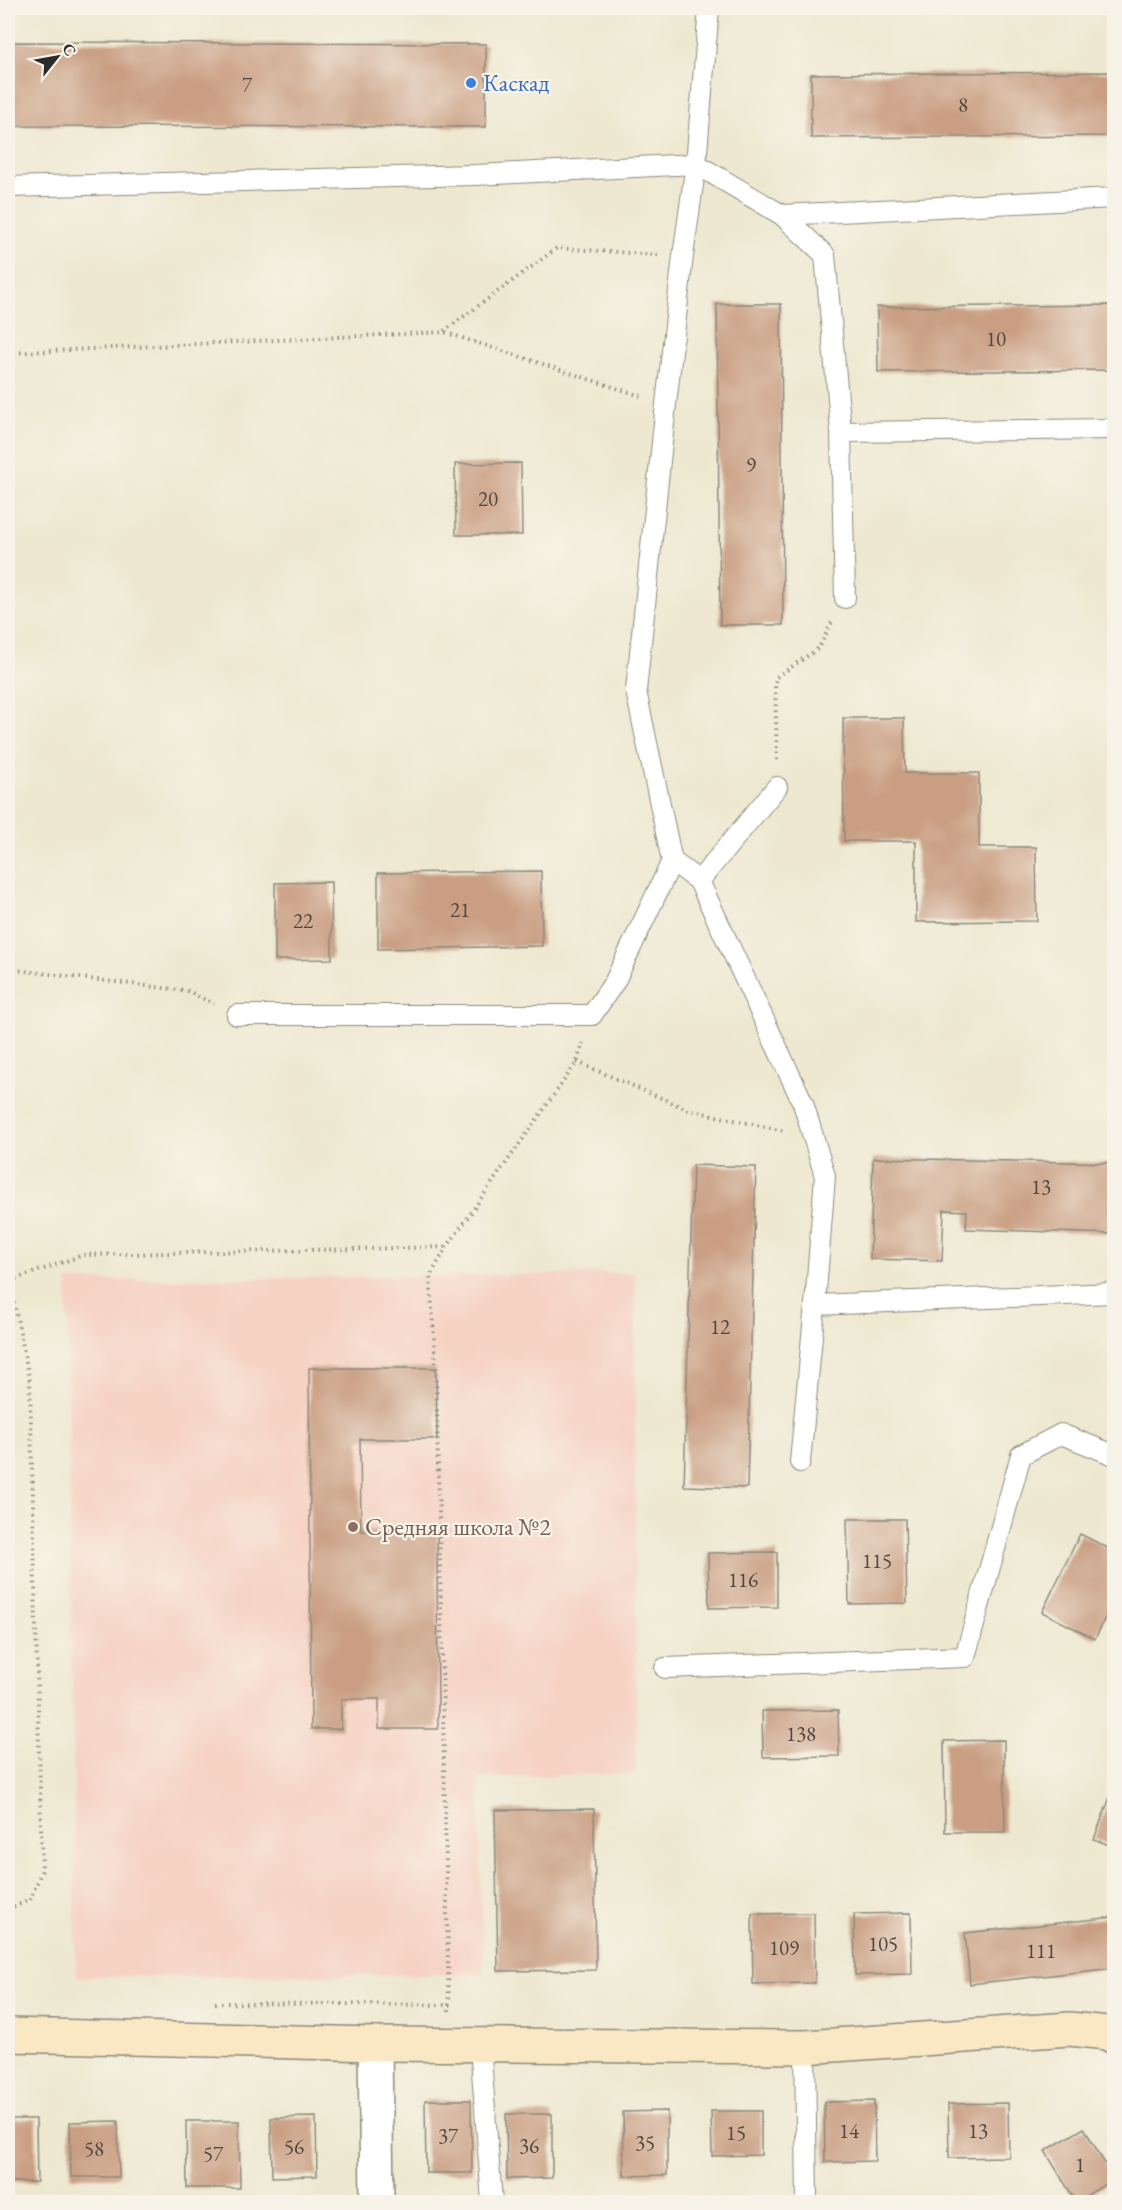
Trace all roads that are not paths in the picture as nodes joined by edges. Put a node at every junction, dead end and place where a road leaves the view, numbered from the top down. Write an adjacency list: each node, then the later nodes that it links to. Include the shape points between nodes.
1 (709, 8): 2 (lane)
2 (696, 164): 3 (lane, via 476,175); 5 (lane); 10 (lane, via 636,691)
3 (8, 187)
4 (1114, 198): 5 (lane)
5 (782, 215): 7 (lane, via 825,255)
6 (1114, 429): 7 (lane)
7 (841, 432): 8 (lane)
8 (845, 598)
9 (777, 787): 11 (lane)
10 (672, 861): 11 (lane); 12 (lane, via 615,981 592,1015)
11 (699, 881): 14 (lane, via 803,1103 825,1176)
12 (237, 1015)
13 (1114, 1293): 14 (lane)
14 (814, 1305): 16 (lane)
15 (1114, 1455): 17 (lane, via 1060,1434 1021,1455 965,1657)
16 (800, 1462)
17 (665, 1668)
18 (8, 2035): 20 (street)
19 (1114, 2037): 22 (street, via 1070,2029)
20 (375, 2044): 21 (street); 23 (street)
21 (464, 2045): 22 (street); 24 (lane)
22 (806, 2047): 25 (lane)
23 (377, 2202)
24 (492, 2202)
25 (807, 2202)

